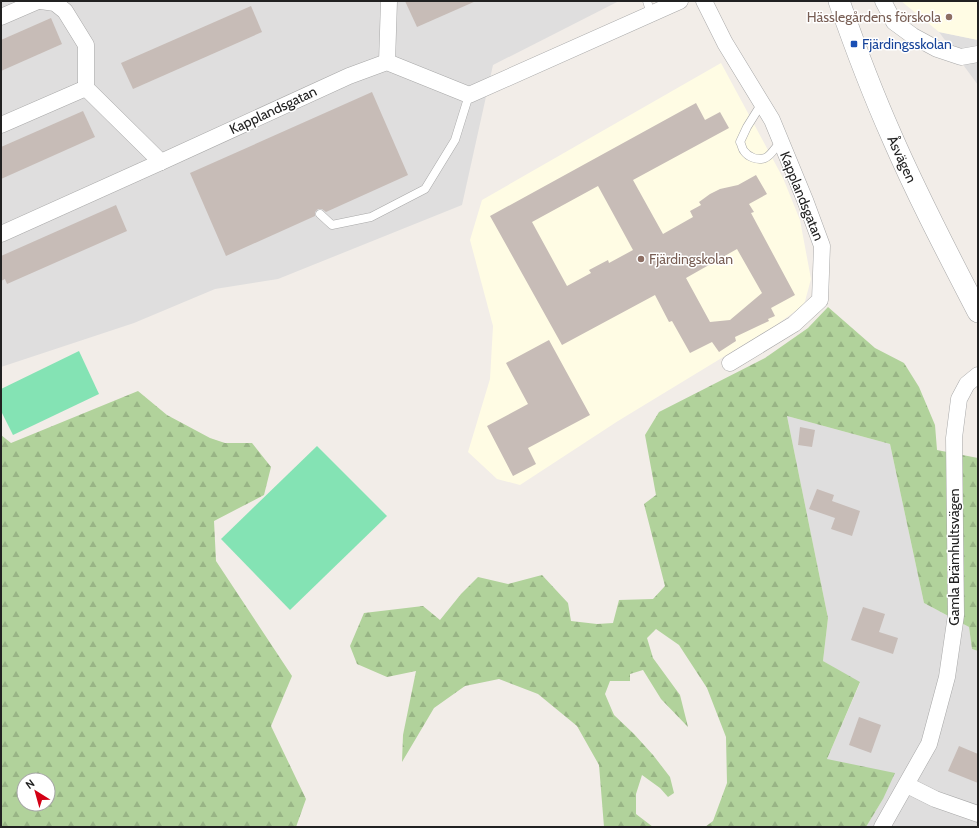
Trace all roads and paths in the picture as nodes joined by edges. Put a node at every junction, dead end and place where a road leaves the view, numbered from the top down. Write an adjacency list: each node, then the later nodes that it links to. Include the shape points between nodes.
1 (39, 1): 8 (street); 11 (street, via 55,3 65,11 86,45)
2 (389, 1): 10 (street)
3 (680, 1): 7 (street)
4 (704, 1): 13 (street, Kapplandsgatan, via 725,43)
5 (838, 1): 19 (street, Åsvägen, via 892,138)
6 (884, 1): 9 (street, via 894,22 913,36 937,49 961,57)
7 (649, 7): 12 (street)
8 (1, 17)
9 (978, 54)
10 (387, 62): 12 (street); 16 (street, Kapplandsgatan, via 349,76)
11 (86, 88): 14 (street); 16 (street)
12 (469, 95): 17 (lane, via 455,140 426,189 371,217 332,225)
13 (762, 103): 15 (street, Kapplandsgatan); 15 (lane, via 740,142 744,151 756,159 764,159)
14 (1, 125)
15 (781, 142): 20 (street, Kapplandsgatan, via 822,246 820,300 794,324)
16 (161, 162): 18 (street, Kapplandsgatan)
17 (320, 214)
18 (1, 234)
19 (978, 312)
20 (730, 363)
21 (978, 375): 22 (street, Gamla Brämhultsvägen, via 967,384 959,399 954,438 956,615 947,677 929,744)
22 (907, 785): 23 (street, via 935,799); 24 (street, Gamla Brämhultsvägen)
23 (978, 814)
24 (882, 827)

